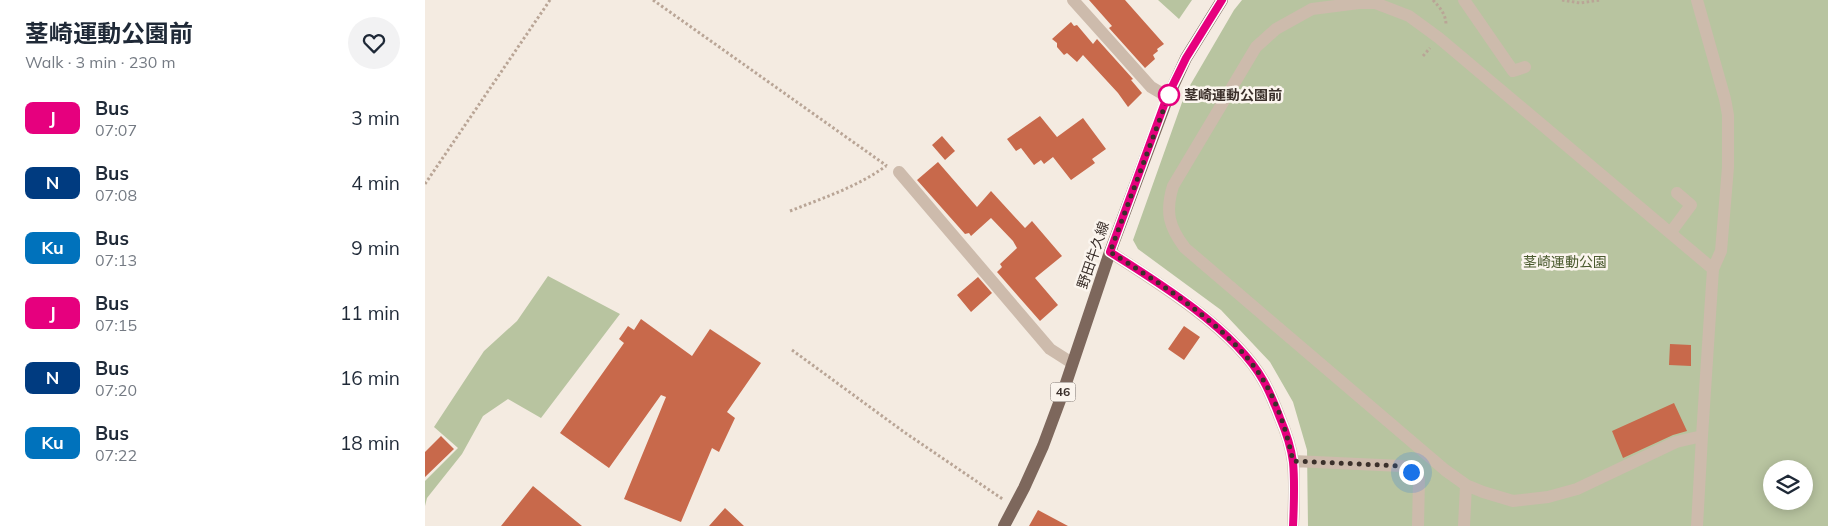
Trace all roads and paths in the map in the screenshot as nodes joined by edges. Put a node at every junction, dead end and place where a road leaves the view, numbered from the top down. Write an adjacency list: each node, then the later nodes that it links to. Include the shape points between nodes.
1 (550, 0): 13 (path)
2 (653, 0): 11 (path)
3 (1073, 0): 10 (street, via 1151,87)
4 (1221, 0): 10 (main road, 野田牛久線 / 46)
5 (1464, 0): 9 (street, via 1513,71)
6 (1562, 0): 7 (path)
7 (1600, 0)
8 (1697, 0): 18 (street, via 1727,115 1721,251)
9 (1525, 67)
10 (1167, 97): 17 (main road, 野田牛久線 / 46)
11 (887, 166): 12 (path); 15 (path, via 849,188)
12 (899, 172): 20 (street, via 1050,349)
13 (425, 184)
14 (1677, 193): 16 (street, via 1691,205)
15 (790, 212)
16 (1671, 232): 18 (street); 23 (street, via 1409,16 1375,3 1312,9 1276,29 1256,47 1173,186 1169,200 1173,234 1185,248)
17 (1110, 252): 20 (main road, 野田牛久線 / 46); 22 (street, via 1183,302 1237,346 1258,372 1273,399)
18 (1713, 269): 21 (street)
19 (792, 350): 24 (path, via 904,432)
20 (1072, 363): 24 (main road, 野田牛久線 / 46, via 1043,446)
21 (1702, 436): 23 (street, via 1676,442 1577,489 1548,497 1513,501); 29 (street)
22 (1293, 461): 26 (street); 27 (street, via 1402,466 1419,479)
23 (1466, 485): 28 (street)
24 (1015, 507): 25 (main road, 野田牛久線 / 46)
25 (1004, 526)
26 (1293, 526)
27 (1418, 526)
28 (1464, 526)
29 (1697, 526)

